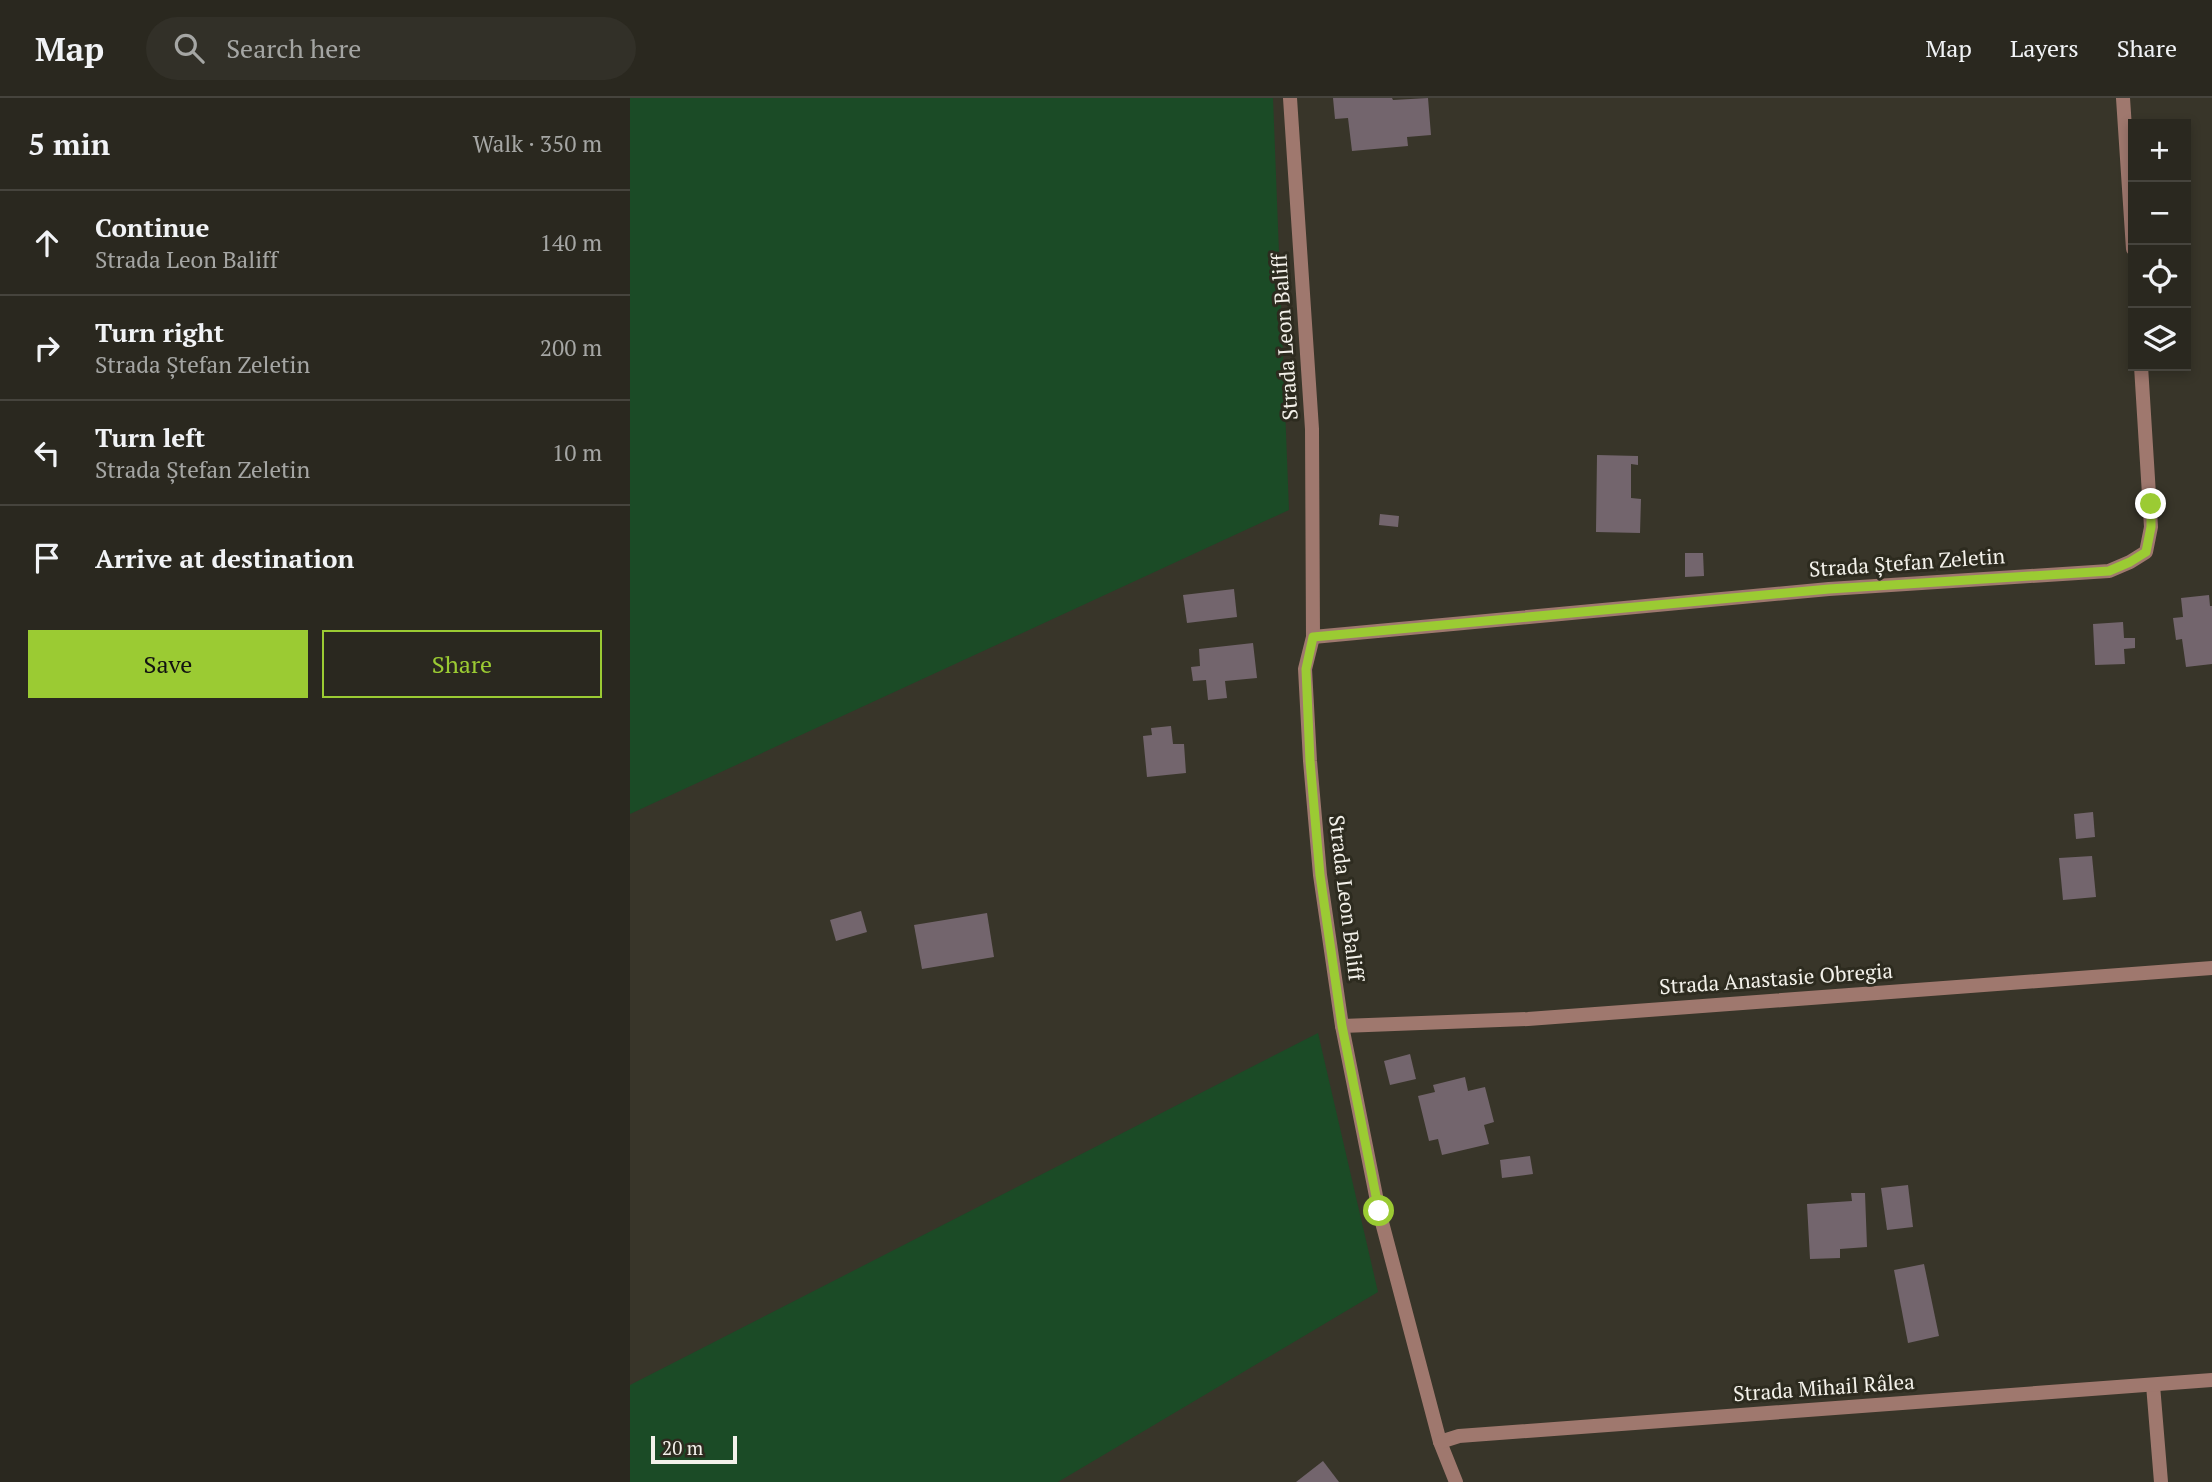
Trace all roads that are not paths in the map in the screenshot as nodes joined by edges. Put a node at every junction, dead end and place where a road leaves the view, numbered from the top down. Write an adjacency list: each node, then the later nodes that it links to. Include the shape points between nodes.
1 (1290, 98): 5 (street, Strada Leon Baliff, via 1312,429)
2 (2123, 98): 3 (street)
3 (2133, 245)
4 (2141, 371): 5 (street, Strada Ștefan Zeletin, via 2151,527 2146,552 2109,571 1829,589)
5 (1313, 637): 7 (street, Strada Leon Baliff, via 1306,669 1310,761 1320,875)
6 (2212, 968): 7 (street, Strada Anastasie Obregia, via 1528,1019)
7 (1342, 1026): 10 (street, Strada Leon Baliff, via 1379,1211)
8 (2212, 1380): 9 (street, Strada Mihail Râlea)
9 (2153, 1385): 10 (street, Strada Mihail Râlea, via 1459,1436); 12 (street)
10 (1440, 1442): 11 (street, Strada Leon Baliff)
11 (1456, 1482)
12 (2161, 1482)

